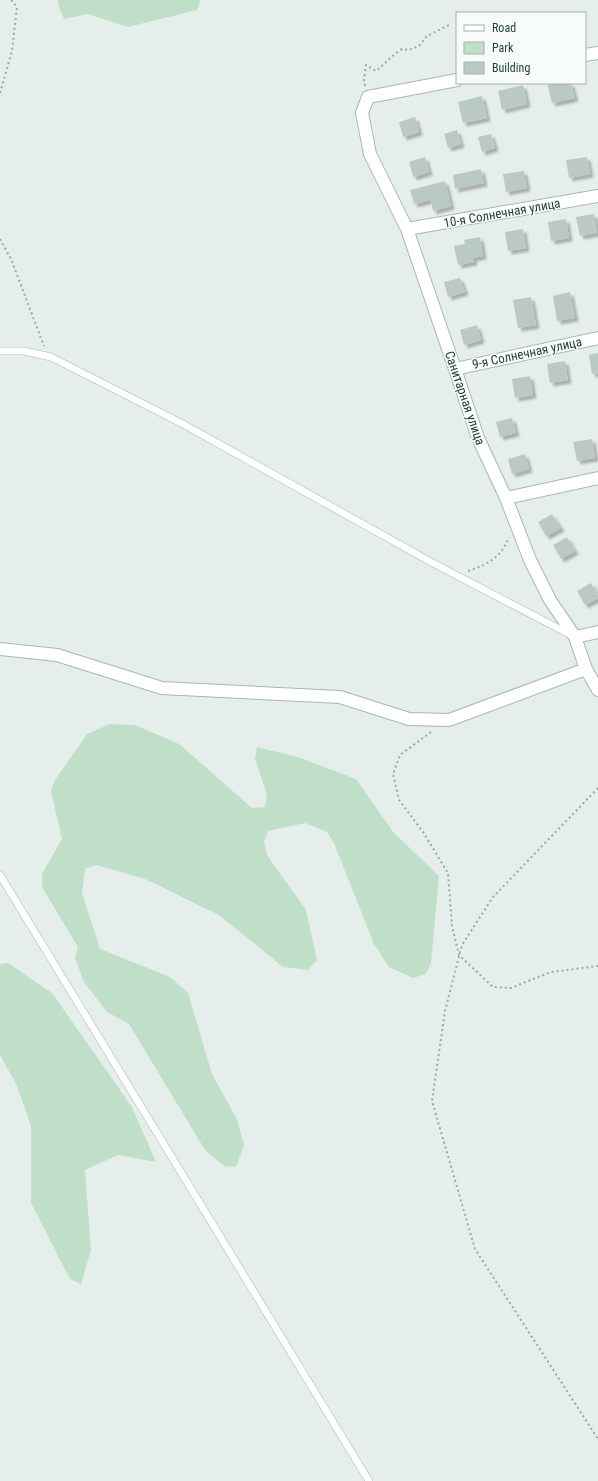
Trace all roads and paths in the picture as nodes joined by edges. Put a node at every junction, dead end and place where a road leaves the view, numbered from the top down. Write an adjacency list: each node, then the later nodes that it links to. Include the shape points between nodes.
1 (11, 0): 6 (path, via 17,6 12,51)
2 (451, 24): 7 (path, via 426,36 419,46 409,50 402,49 376,71 366,65 364,80)
3 (598, 53): 4 (street)
4 (586, 55)
5 (456, 80): 7 (street)
6 (0, 93)
7 (368, 97): 9 (street, Санитарная улица, via 362,113 370,154)
8 (598, 196): 9 (street, 10-я Солнечная улица)
9 (407, 229): 14 (street, Санитарная улица)
10 (0, 239): 13 (path, via 11,259 41,341)
11 (598, 338): 14 (street, 9-я Солнечная улица)
12 (0, 351): 13 (lane, via 24,351)
13 (50, 357): 20 (lane, via 183,424 431,562)
14 (455, 368): 16 (street, Санитарная улица, via 478,438)
15 (598, 478): 16 (street)
16 (506, 498): 20 (street, Санитарная улица, via 530,560 550,600)
17 (509, 534): 18 (path, via 502,551 496,557)
18 (468, 571)
19 (598, 632): 20 (street)
20 (575, 637): 22 (street, Санитарная улица)
21 (0, 649): 24 (street, via 57,656 162,688 340,697 409,719)
22 (586, 669): 23 (street, Санитарная улица); 24 (street)
23 (598, 690)
24 (449, 720): 27 (path, via 400,755 393,774 400,800 448,872 452,926)
25 (598, 788): 27 (path, via 493,897 462,945)
26 (0, 875): 30 (lane)
27 (459, 956): 28 (path, via 493,987 511,988 551,972); 29 (path, via 445,1011 432,1101 475,1249)
28 (598, 966)
29 (598, 1438)
30 (369, 1481)

